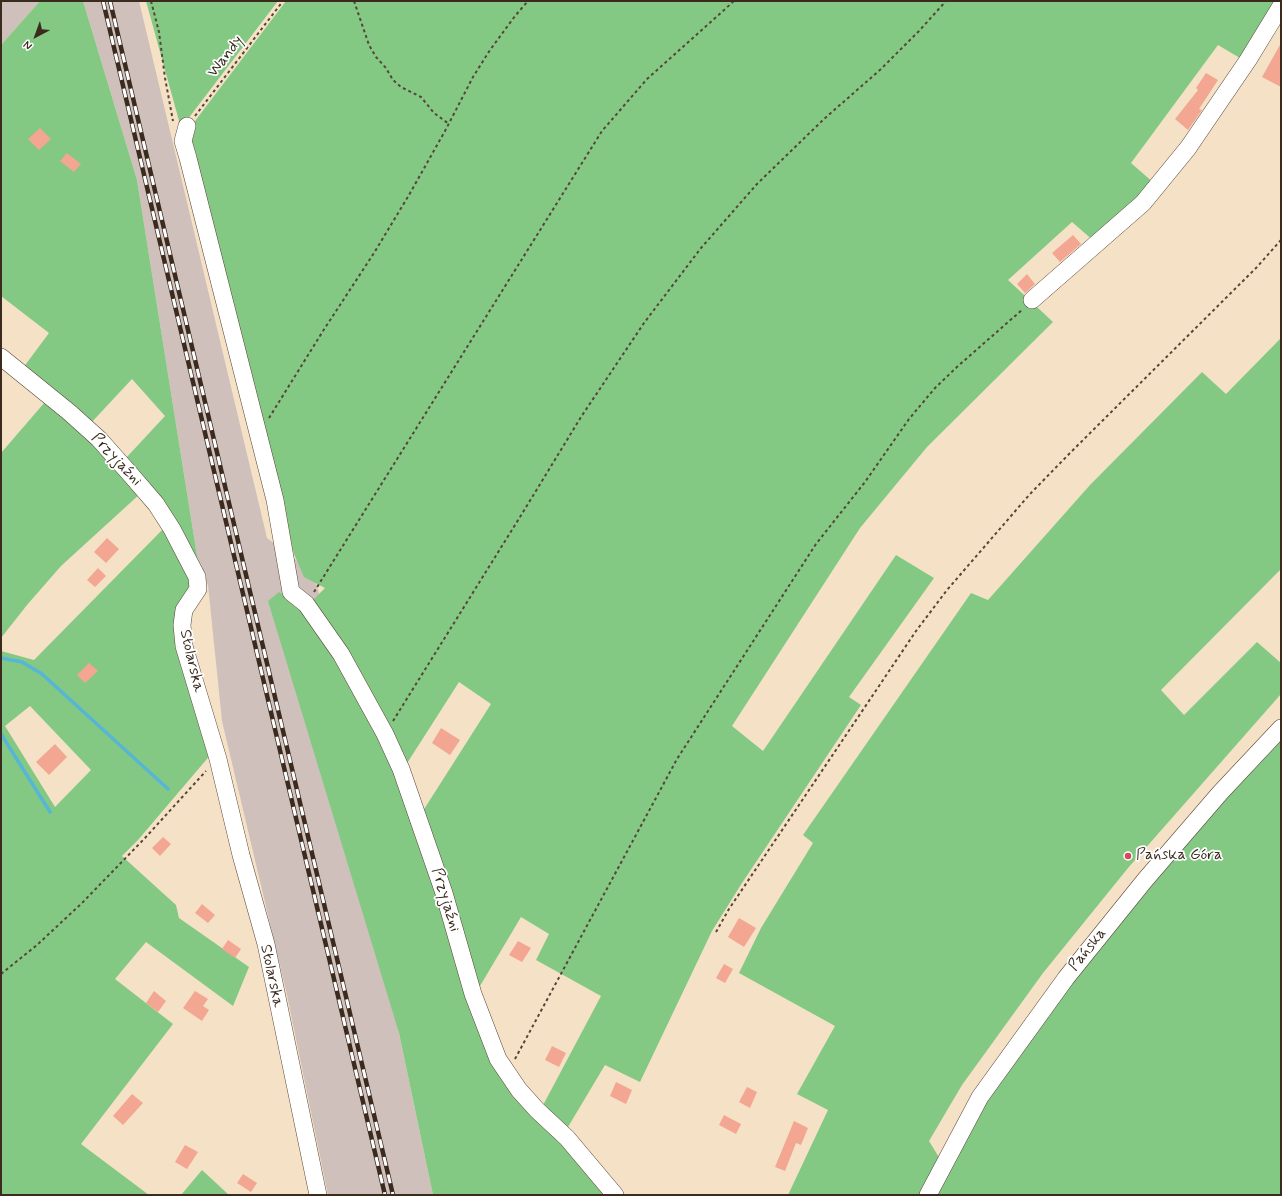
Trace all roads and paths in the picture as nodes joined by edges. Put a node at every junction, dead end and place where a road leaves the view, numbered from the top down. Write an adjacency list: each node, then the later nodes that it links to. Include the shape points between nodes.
1 (151, 1): 9 (path, via 159,32 172,120)
2 (283, 1): 9 (path, Wandy)
3 (354, 1): 8 (path, via 369,45 393,80 420,97 434,113)
4 (528, 1): 8 (path, via 490,50)
5 (734, 1): 15 (path, via 646,80 602,131)
6 (946, 1): 17 (path, via 887,64 824,119 757,184 696,255 644,323 581,417)
7 (1281, 6): 11 (street, via 1188,148 1143,203)
8 (449, 124): 13 (path, via 374,253)
9 (185, 134): 13 (street, via 188,158)
10 (1281, 240): 19 (path, via 1040,484 947,590 903,651)
11 (1032, 300): 21 (path, via 935,388 909,418 865,482 816,544 677,760)
12 (1, 357): 14 (street, Przyjaźni, via 99,439 156,504 197,577)
13 (259, 436): 15 (street, Przyjaźni, via 275,500 291,592)
14 (198, 588): 18 (street, Stolarska, via 184,610 184,646)
15 (306, 604): 17 (street, Przyjaźni, via 341,654)
16 (1281, 728): 24 (street, Pańska, via 1155,868 1066,978 980,1097)
17 (385, 734): 21 (street, Przyjaźni, via 401,769 444,893 473,994 498,1059)
18 (218, 759): 20 (path, via 82,903); 22 (street, Stolarska, via 266,944)
19 (716, 932)
20 (1, 974)
21 (508, 1073): 23 (street, Przyjaźni, via 518,1090 567,1138)
22 (318, 1195)
23 (615, 1195)
24 (928, 1195)

